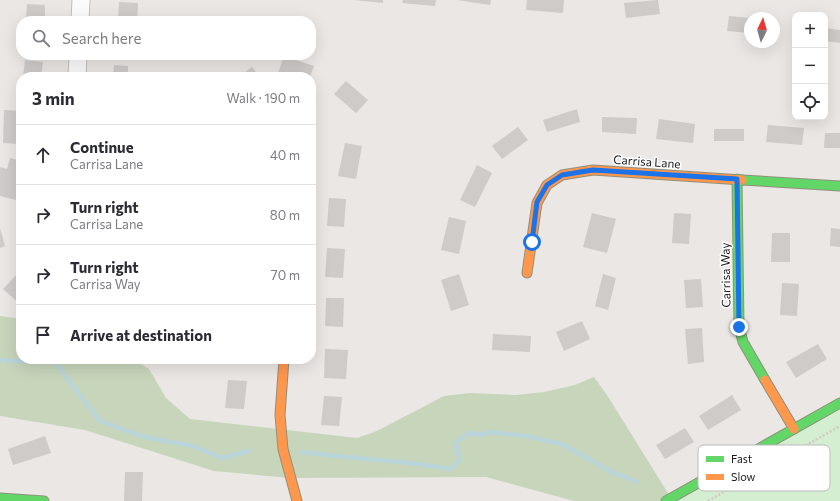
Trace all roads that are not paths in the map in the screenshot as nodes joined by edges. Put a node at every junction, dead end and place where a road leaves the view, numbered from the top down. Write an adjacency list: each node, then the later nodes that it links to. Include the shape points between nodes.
1 (81, 0): 2 (street)
2 (80, 16)
3 (78, 60): 4 (street)
4 (77, 72)
5 (737, 179): 6 (street, Carrisa Lane); 7 (street, Carrisa Lane, via 593,170 562,175 547,185 537,202); 10 (street, Carrisa Way, via 739,327 750,355)
6 (840, 186)
7 (527, 273)
8 (284, 364): 15 (street, via 280,415 283,448)
9 (840, 402): 10 (street)
10 (794, 429): 11 (street)
11 (766, 445)
12 (698, 483): 16 (street)
13 (0, 498): 14 (street)
14 (44, 501)
15 (297, 501)
16 (666, 501)

